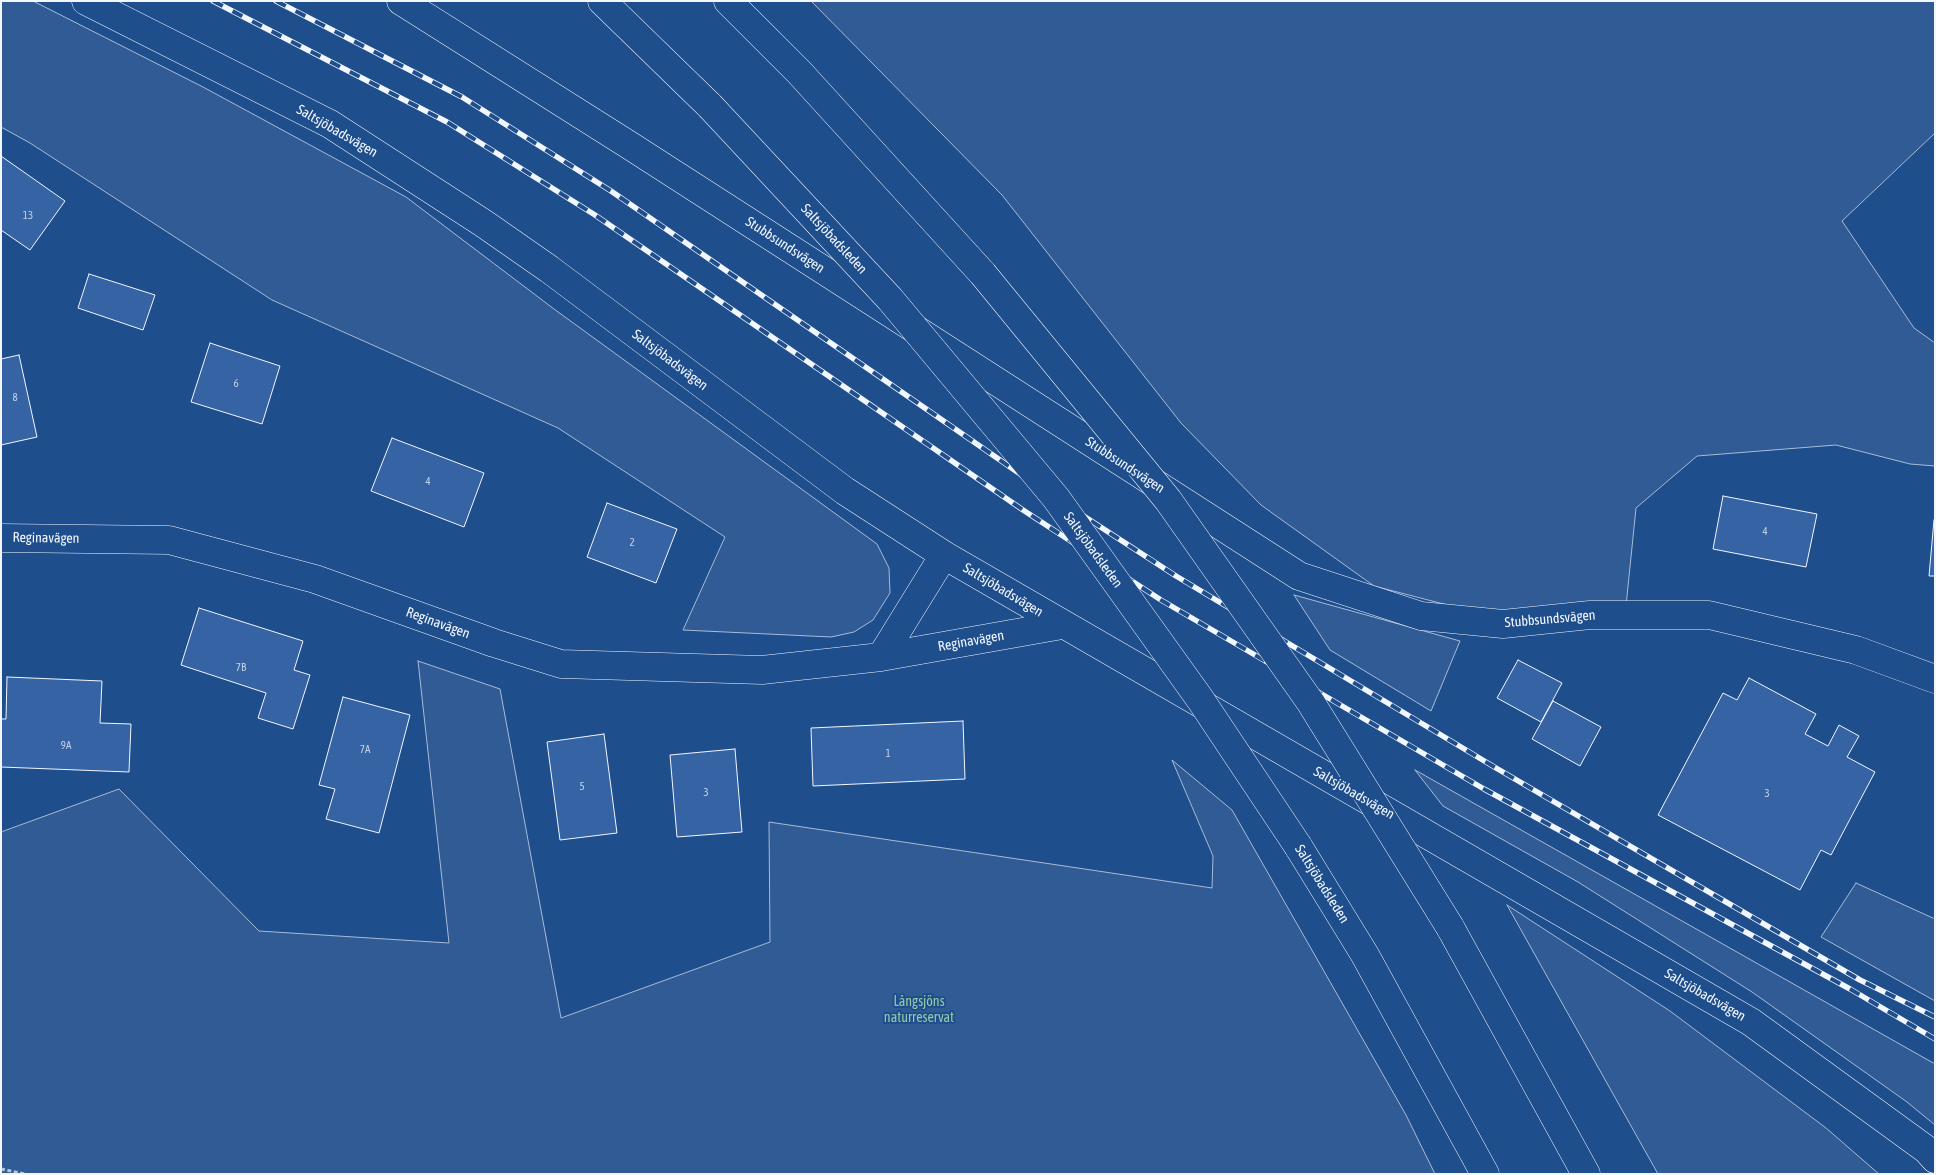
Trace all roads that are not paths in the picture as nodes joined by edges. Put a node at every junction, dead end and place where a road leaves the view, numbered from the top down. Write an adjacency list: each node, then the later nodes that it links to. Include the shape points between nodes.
1 (86, 1): 6 (main road, Saltsjöbadsvägen, via 330,124 549,269 845,490)
2 (401, 1): 9 (main road, Stubbsundsvägen, via 629,144 1299,576 1421,616 1503,624 1590,615 1709,615 1856,650)
3 (602, 1): 11 (main road, Saltsjöbadsleden, bridge, via 710,106 890,299 1056,498 1200,699 1298,846 1366,955)
4 (728, 1): 12 (main road, bridge, via 799,72 983,274 1168,500 1311,703 1450,927)
5 (1, 538): 8 (main road, Reginavägen, via 170,540 315,579 561,664 762,670)
6 (944, 555): 7 (main road, Saltsjöbadsvägen); 8 (main road)
7 (1062, 624): 8 (main road, Reginavägen); 10 (main road, Saltsjöbadsvägen, via 1751,1022)
8 (881, 657)
9 (1935, 679)
10 (1935, 1159)
11 (1486, 1174)
12 (1586, 1174)

